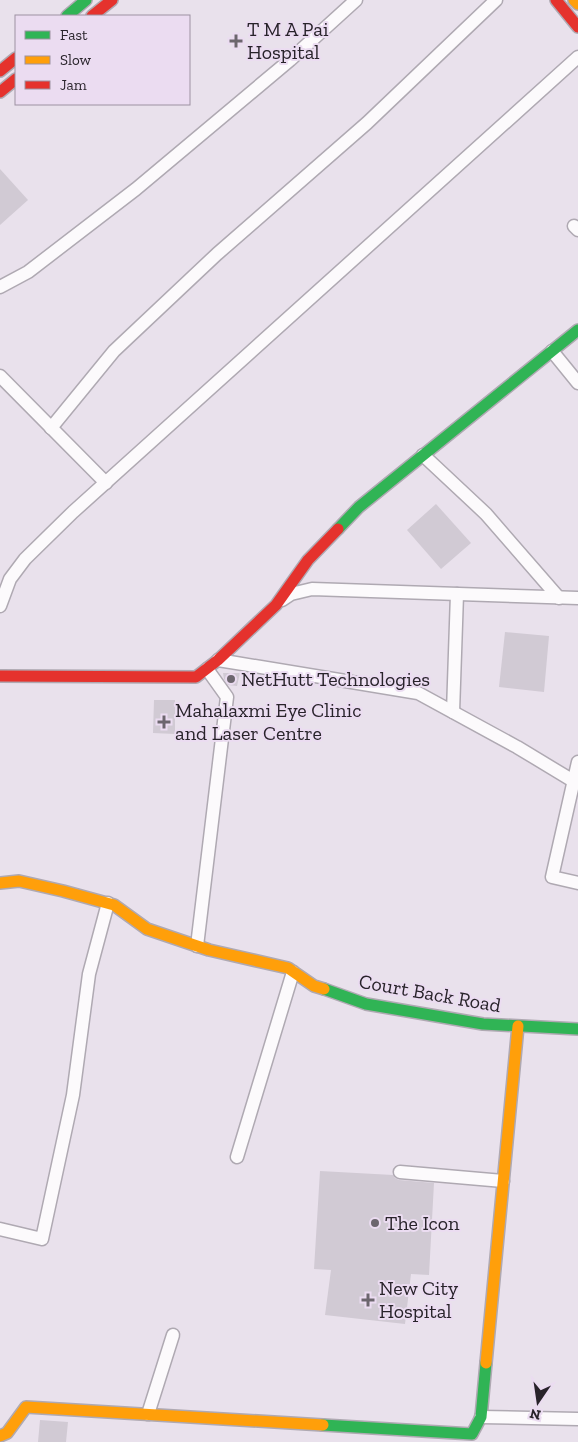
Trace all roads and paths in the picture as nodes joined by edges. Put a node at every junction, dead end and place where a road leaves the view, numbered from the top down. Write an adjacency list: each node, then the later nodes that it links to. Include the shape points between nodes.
1 (86, 0): 8 (street)
2 (112, 0): 9 (street)
3 (356, 0): 16 (street, via 136,189 28,272)
4 (496, 0): 21 (street, via 367,123 217,254 114,351)
5 (556, 0): 10 (street)
6 (574, 0): 7 (street)
7 (578, 4)
8 (68, 15)
9 (93, 15)
10 (578, 27)
11 (578, 57): 23 (street)
12 (15, 59): 13 (street)
13 (0, 71)
14 (15, 80): 15 (street)
15 (0, 92)
16 (0, 287)
17 (578, 330): 18 (street)
18 (552, 351): 20 (street); 22 (street)
19 (0, 376): 21 (street)
20 (578, 383)
21 (51, 428): 23 (street)
22 (422, 455): 25 (street, via 486,514); 27 (street, via 359,507 308,560)
23 (106, 483): 28 (street, via 25,559 10,579)
24 (457, 594): 25 (street); 27 (street, via 312,589 291,594); 32 (street)
25 (559, 598): 26 (street)
26 (578, 598)
27 (276, 605): 29 (street)
28 (0, 606)
29 (218, 660): 30 (street); 32 (street, via 418,692)
30 (207, 669): 31 (street, via 196,677); 38 (street, via 227,698)
31 (0, 676)
32 (453, 712): 34 (street)
33 (578, 762): 34 (street)
34 (576, 782): 36 (street, via 552,878)
35 (0, 883): 37 (street, Court Back Road, via 19,881)
36 (578, 883)
37 (108, 903): 38 (street, Court Back Road, via 147,930); 45 (street, via 89,974 74,1095 42,1240)
38 (197, 946): 39 (street, Court Back Road, via 288,968)
39 (293, 972): 40 (street, Court Back Road, via 314,986 366,1004 483,1024); 42 (street)
40 (518, 1026): 41 (street, Court Back Road); 44 (street)
41 (578, 1029)
42 (237, 1157)
43 (400, 1172): 44 (street)
44 (503, 1181): 48 (street)
45 (0, 1229)
46 (173, 1335): 47 (street)
47 (148, 1414): 48 (street, via 472,1434); 50 (street, via 26,1407 7,1433)
48 (481, 1417): 49 (street)
49 (578, 1419)
50 (0, 1436)

